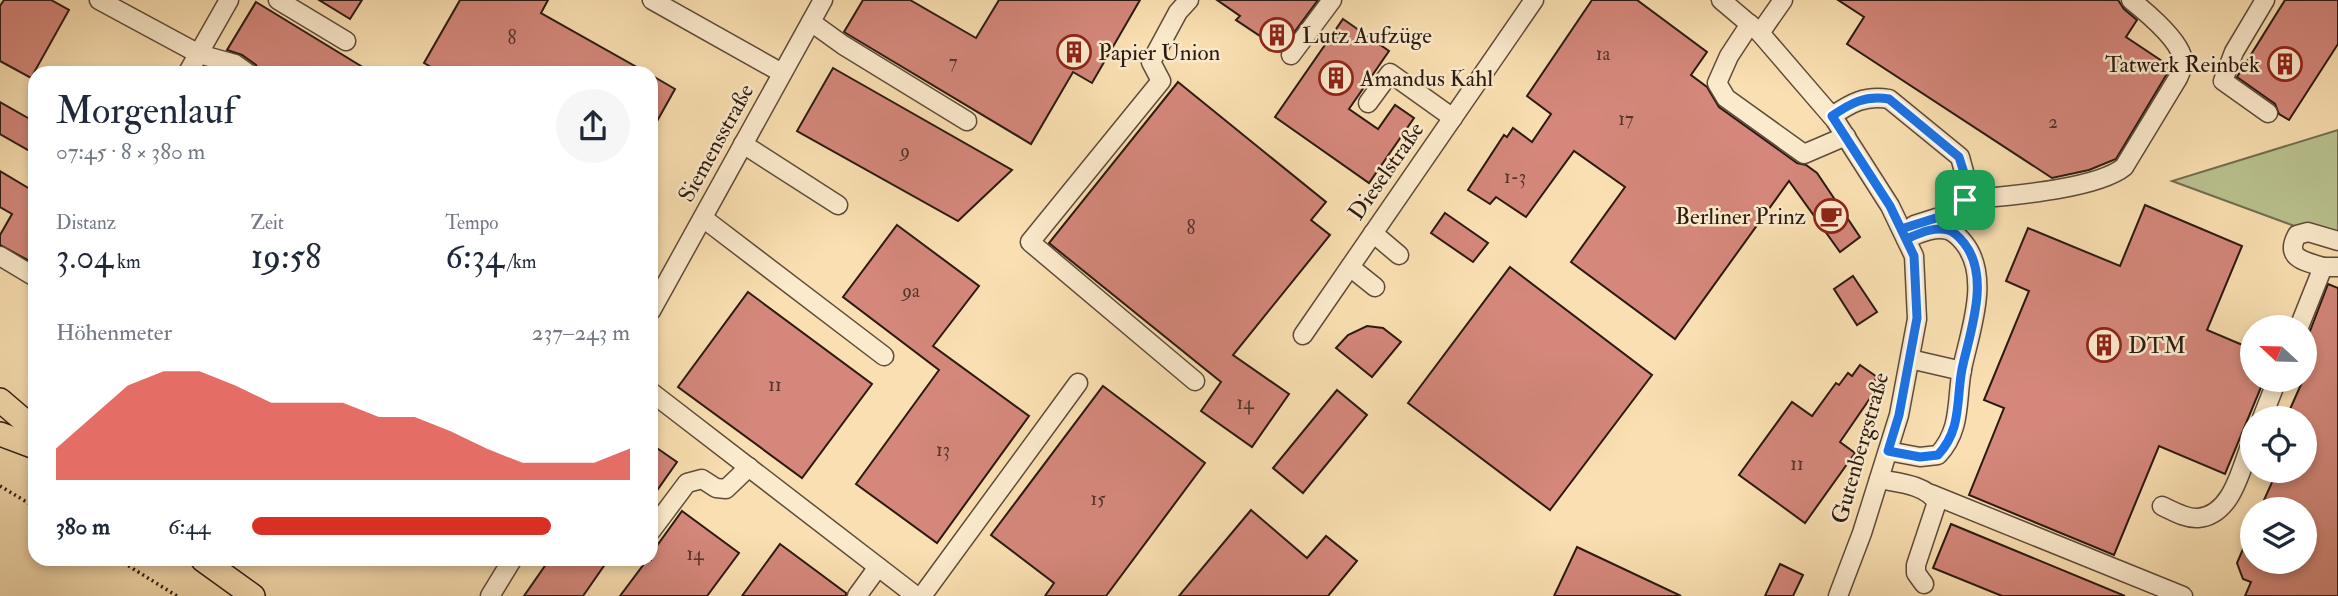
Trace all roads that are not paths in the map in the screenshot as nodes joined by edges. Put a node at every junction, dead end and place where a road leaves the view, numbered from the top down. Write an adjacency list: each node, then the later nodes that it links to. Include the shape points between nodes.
1 (99, 0): 16 (street)
2 (229, 0): 16 (street)
3 (278, 0): 15 (street)
4 (652, 0): 20 (street)
5 (823, 0): 13 (street, Siemensstraße)
6 (1189, 0): 46 (street, via 1151,62 1161,81 1030,242)
7 (1332, 0): 17 (street)
8 (1534, 0): 24 (street, Dieselstraße)
9 (1721, 0): 14 (street, Gutenbergstraße)
10 (1783, 0): 14 (street)
11 (2131, 0): 28 (street, via 2170,38 2182,55 2183,67 2123,167 2112,176 2083,183)
12 (2265, 0): 22 (street, via 2234,52 2223,81)
13 (811, 22): 20 (street, Siemensstraße); 25 (street)
14 (1755, 29): 23 (street, Gutenbergstraße); 26 (street, via 1729,56 1717,83 1726,99 1804,154)
15 (346, 41)
16 (199, 54): 18 (street); 19 (street)
17 (1291, 55)
18 (192, 66)
19 (238, 66)
20 (782, 73): 27 (street, Siemensstraße)
21 (1368, 103): 24 (street, via 1390,73)
22 (2268, 113)
23 (1832, 116): 26 (street, Gutenbergstraße); 28 (street, via 1855,101 1889,99 1959,157 1966,179)
24 (1453, 118): 31 (street, Dieselstraße)
25 (967, 121)
26 (1846, 136): 32 (street, Gutenbergstraße)
27 (743, 144): 29 (street); 30 (street, Siemensstraße)
28 (1965, 200): 32 (street, via 1955,212)
29 (838, 205)
30 (703, 218): 40 (street, Siemensstraße); 43 (street)
31 (1373, 233): 34 (street); 36 (street, Dieselstraße)
32 (1903, 234): 44 (street, Gutenbergstraße, via 1914,256 1917,318); 45 (street, via 1948,230 1959,236 1973,255 1978,286)
33 (2338, 241): 37 (street, via 2308,232 2297,235 2292,243 2299,259)
34 (1399, 255)
35 (0, 256): 38 (street)
36 (1350, 267): 39 (street); 42 (street, Dieselstraße)
37 (2331, 267): 41 (street)
38 (28, 273)
39 (1375, 286)
40 (658, 298)
41 (2305, 315)
42 (1303, 335)
43 (884, 356)
44 (1910, 359): 45 (street); 53 (street, Gutenbergstraße)
45 (1962, 371): 53 (street, via 1956,423 1938,455)
46 (1195, 381)
47 (1078, 383): 68 (street)
48 (658, 399): 54 (street)
49 (0, 400): 50 (main road)
50 (28, 424)
51 (0, 434): 52 (main road)
52 (28, 444)
53 (1888, 451): 56 (street, Gutenbergstraße)
54 (749, 467): 59 (street, via 726,489 702,479 687,483); 62 (street)
55 (2240, 470): 58 (street, via 2227,502 2213,513 2198,518)
56 (1879, 479): 57 (street); 69 (street, Gutenbergstraße)
57 (1931, 494): 63 (street, via 1936,508 1916,565); 70 (street)
58 (2162, 506)
59 (658, 522)
60 (211, 566): 64 (main road)
61 (508, 566): 65 (street)
62 (878, 567): 66 (street); 67 (street)
63 (1924, 584)
64 (253, 596)
65 (490, 596)
66 (858, 596)
67 (916, 596)
68 (922, 596)
69 (1838, 596)
70 (2183, 596)

